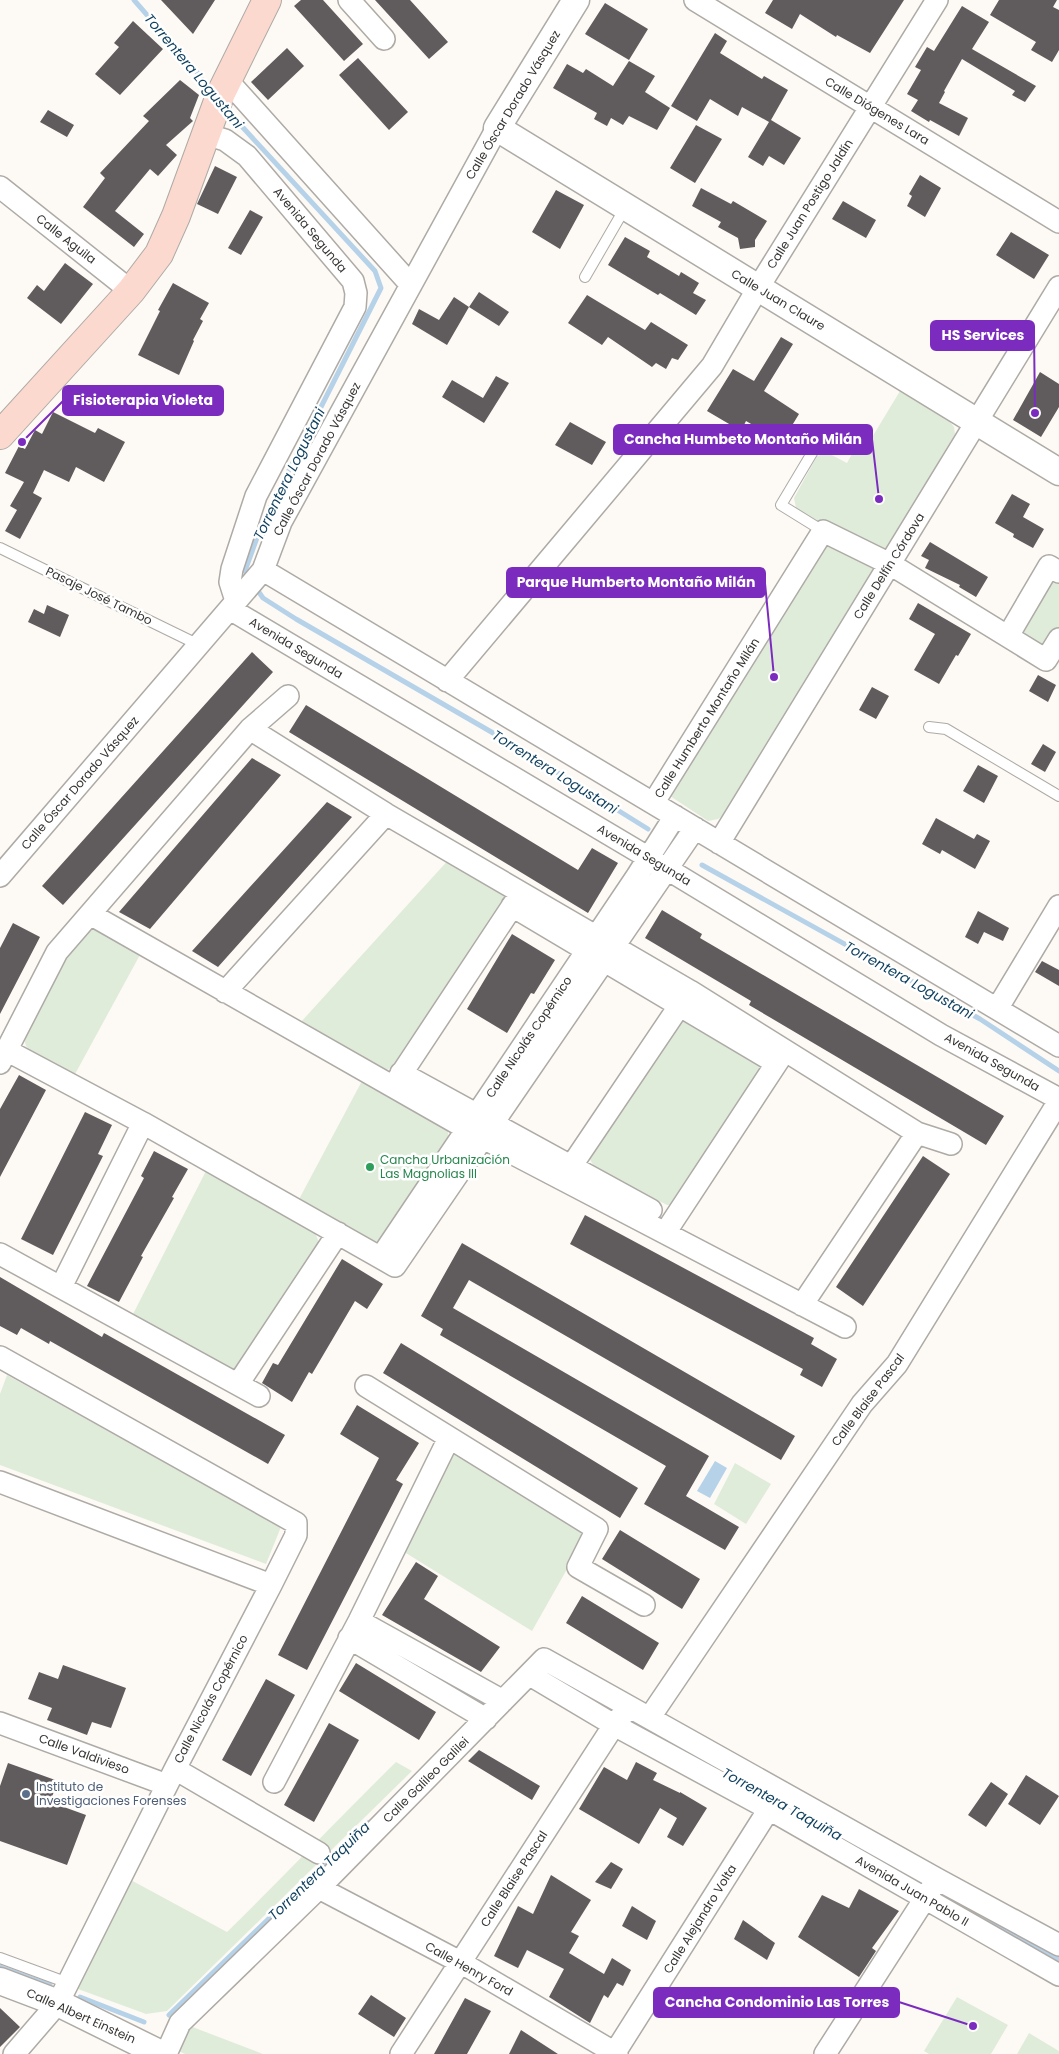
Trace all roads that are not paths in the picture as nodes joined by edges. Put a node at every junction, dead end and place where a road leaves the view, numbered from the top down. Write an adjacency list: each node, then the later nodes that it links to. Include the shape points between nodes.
1 (266, 0): 7 (main road)
2 (350, 0): 6 (street)
3 (576, 0): 9 (street, Calle Óscar Dorado Vásquez)
4 (695, 0): 8 (street, Calle Diógenes Lara)
5 (937, 0): 8 (street, Calle Juan Postigo Jaldín)
6 (384, 39)
7 (216, 104): 14 (street); 17 (main road, via 159,254); 26 (street, Avenida Segunda, via 225,140 247,156 353,280 356,293 355,307 256,496 230,582)
8 (870, 107): 12 (street, Calle Diógenes Lara); 16 (street, Calle Juan Postigo Jaldín)
9 (497, 128): 11 (street, Calle Juan Claure); 14 (street, Calle Óscar Dorado Vásquez)
10 (0, 187): 17 (street, Calle Aguila)
11 (625, 207): 13 (lane); 16 (street, Calle Juan Claure)
12 (1059, 222)
13 (585, 277)
14 (411, 285): 26 (street, Calle Óscar Dorado Vásquez)
15 (1059, 287): 18 (street, Calle Delfín Córdova)
16 (758, 288): 18 (street, Calle Juan Claure); 30 (street, Calle Juan Postigo Jaldín, via 712,366)
17 (131, 291): 19 (main road)
18 (978, 422): 21 (street, Calle Juan Claure); 24 (street, Calle Delfín Córdova)
19 (0, 435)
20 (835, 440): 22 (lane, via 815,448 781,505)
21 (1059, 472)
22 (823, 531): 24 (street); 35 (street, Calle Humberto Montaño Milán)
23 (0, 548): 29 (lane, Pasaje José Tambo)
24 (890, 564): 27 (street); 39 (street, Calle Delfín Córdova)
25 (1059, 572): 27 (street, via 1049,566)
26 (246, 590): 29 (street, Calle Óscar Dorado Vásquez); 30 (street); 40 (street, Avenida Segunda)
27 (1008, 636): 28 (street, via 1046,660)
28 (1059, 638)
29 (199, 645): 42 (street, Calle Óscar Dorado Vásquez)
30 (447, 680): 35 (street)
31 (288, 696): 33 (street)
32 (929, 727): 34 (lane, via 946,729)
33 (250, 729): 36 (street); 45 (street)
34 (1059, 796)
35 (654, 802): 37 (street)
36 (386, 814): 43 (street); 47 (street)
37 (675, 816): 38 (street); 40 (street, Calle Nicolás Copérnico)
38 (695, 828): 39 (street); 41 (street, Calle Nicolás Copérnico)
39 (719, 843): 49 (street)
40 (649, 858): 41 (street, Avenida Segunda); 46 (street, Calle Nicolás Copérnico)
41 (667, 870): 46 (street, Calle Nicolás Copérnico); 54 (street, Avenida Segunda, via 941,1035)
42 (0, 876)
43 (516, 899): 46 (street); 53 (street)
44 (1059, 906): 49 (street)
45 (90, 914): 47 (street); 52 (street, via 57,952)
46 (601, 948): 48 (street); 56 (street, Calle Nicolás Copérnico)
47 (225, 992): 53 (street)
48 (685, 998): 51 (street); 59 (street)
49 (997, 1009): 50 (street)
50 (1059, 1046)
51 (781, 1056): 57 (street); 60 (street)
52 (3, 1057): 55 (street)
53 (397, 1080): 56 (street)
54 (1059, 1100): 79 (street, Calle Blaise Pascal, via 897,1364 862,1404)
55 (143, 1123): 61 (street); 63 (street)
56 (480, 1126): 59 (street); 61 (street, Calle Nicolás Copérnico, via 388,1262)
57 (917, 1133): 58 (street); 64 (street)
58 (951, 1144)
59 (567, 1173): 60 (street)
60 (669, 1228): 64 (street)
61 (338, 1233): 67 (street)
62 (0, 1254): 63 (street)
63 (60, 1287): 67 (street)
64 (802, 1305): 65 (street)
65 (845, 1327)
66 (0, 1357): 72 (street, Calle Nicolás Copérnico, via 296,1522 296,1535)
67 (238, 1384): 69 (street)
68 (366, 1386): 70 (street)
69 (259, 1396)
70 (449, 1438): 73 (street, via 597,1529 578,1567); 74 (street)
71 (0, 1482): 72 (street)
72 (271, 1585): 83 (street, Calle Nicolás Copérnico)
73 (644, 1605)
74 (354, 1629): 77 (street); 80 (street); 84 (street)
75 (544, 1659): 76 (street, Calle Galileo Galilei); 78 (street, Avenida Juan Pablo II)
76 (530, 1675): 77 (street, Calle Galileo Galilei); 82 (street, Avenida Juan Pablo II)
77 (503, 1701): 80 (street, Calle Galileo Galilei)
78 (630, 1706): 79 (street, Avenida Juan Pablo II); 82 (street, Calle Blaise Pascal)
79 (650, 1717): 87 (street, Avenida Juan Pablo II)
80 (486, 1719): 88 (street, Calle Galileo Galilei)
81 (0, 1723): 83 (street, Calle Valdivieso)
82 (614, 1725): 85 (street, Avenida Juan Pablo II); 92 (street, Calle Blaise Pascal)
83 (171, 1777): 86 (street, Calle Valdivieso); 95 (street, Calle Nicolás Copérnico)
84 (274, 1782)
85 (769, 1808): 89 (street, Avenida Juan Pablo II); 100 (street, Calle Alejandro Volta)
86 (319, 1853)
87 (936, 1879): 89 (street); 90 (street, Avenida Juan Pablo II)
88 (320, 1888): 92 (street, Calle Henry Ford); 98 (street, Calle Galileo Galilei, via 180,2023)
89 (926, 1898): 93 (street, Avenida Juan Pablo II); 101 (street)
90 (1059, 1945)
91 (0, 1958): 95 (lane, Calle Albert Einstein)
92 (460, 1962): 99 (street, Calle Blaise Pascal); 100 (street, Calle Henry Ford)
93 (1059, 1976)
94 (0, 1981): 95 (street, Calle Albert Einstein)
95 (63, 1993): 96 (street, Calle Nicolás Copérnico); 97 (street, Calle Albert Einstein)
96 (14, 2054)
97 (161, 2054)
98 (166, 2054)
99 (401, 2054)
100 (615, 2054)
101 (825, 2054)

